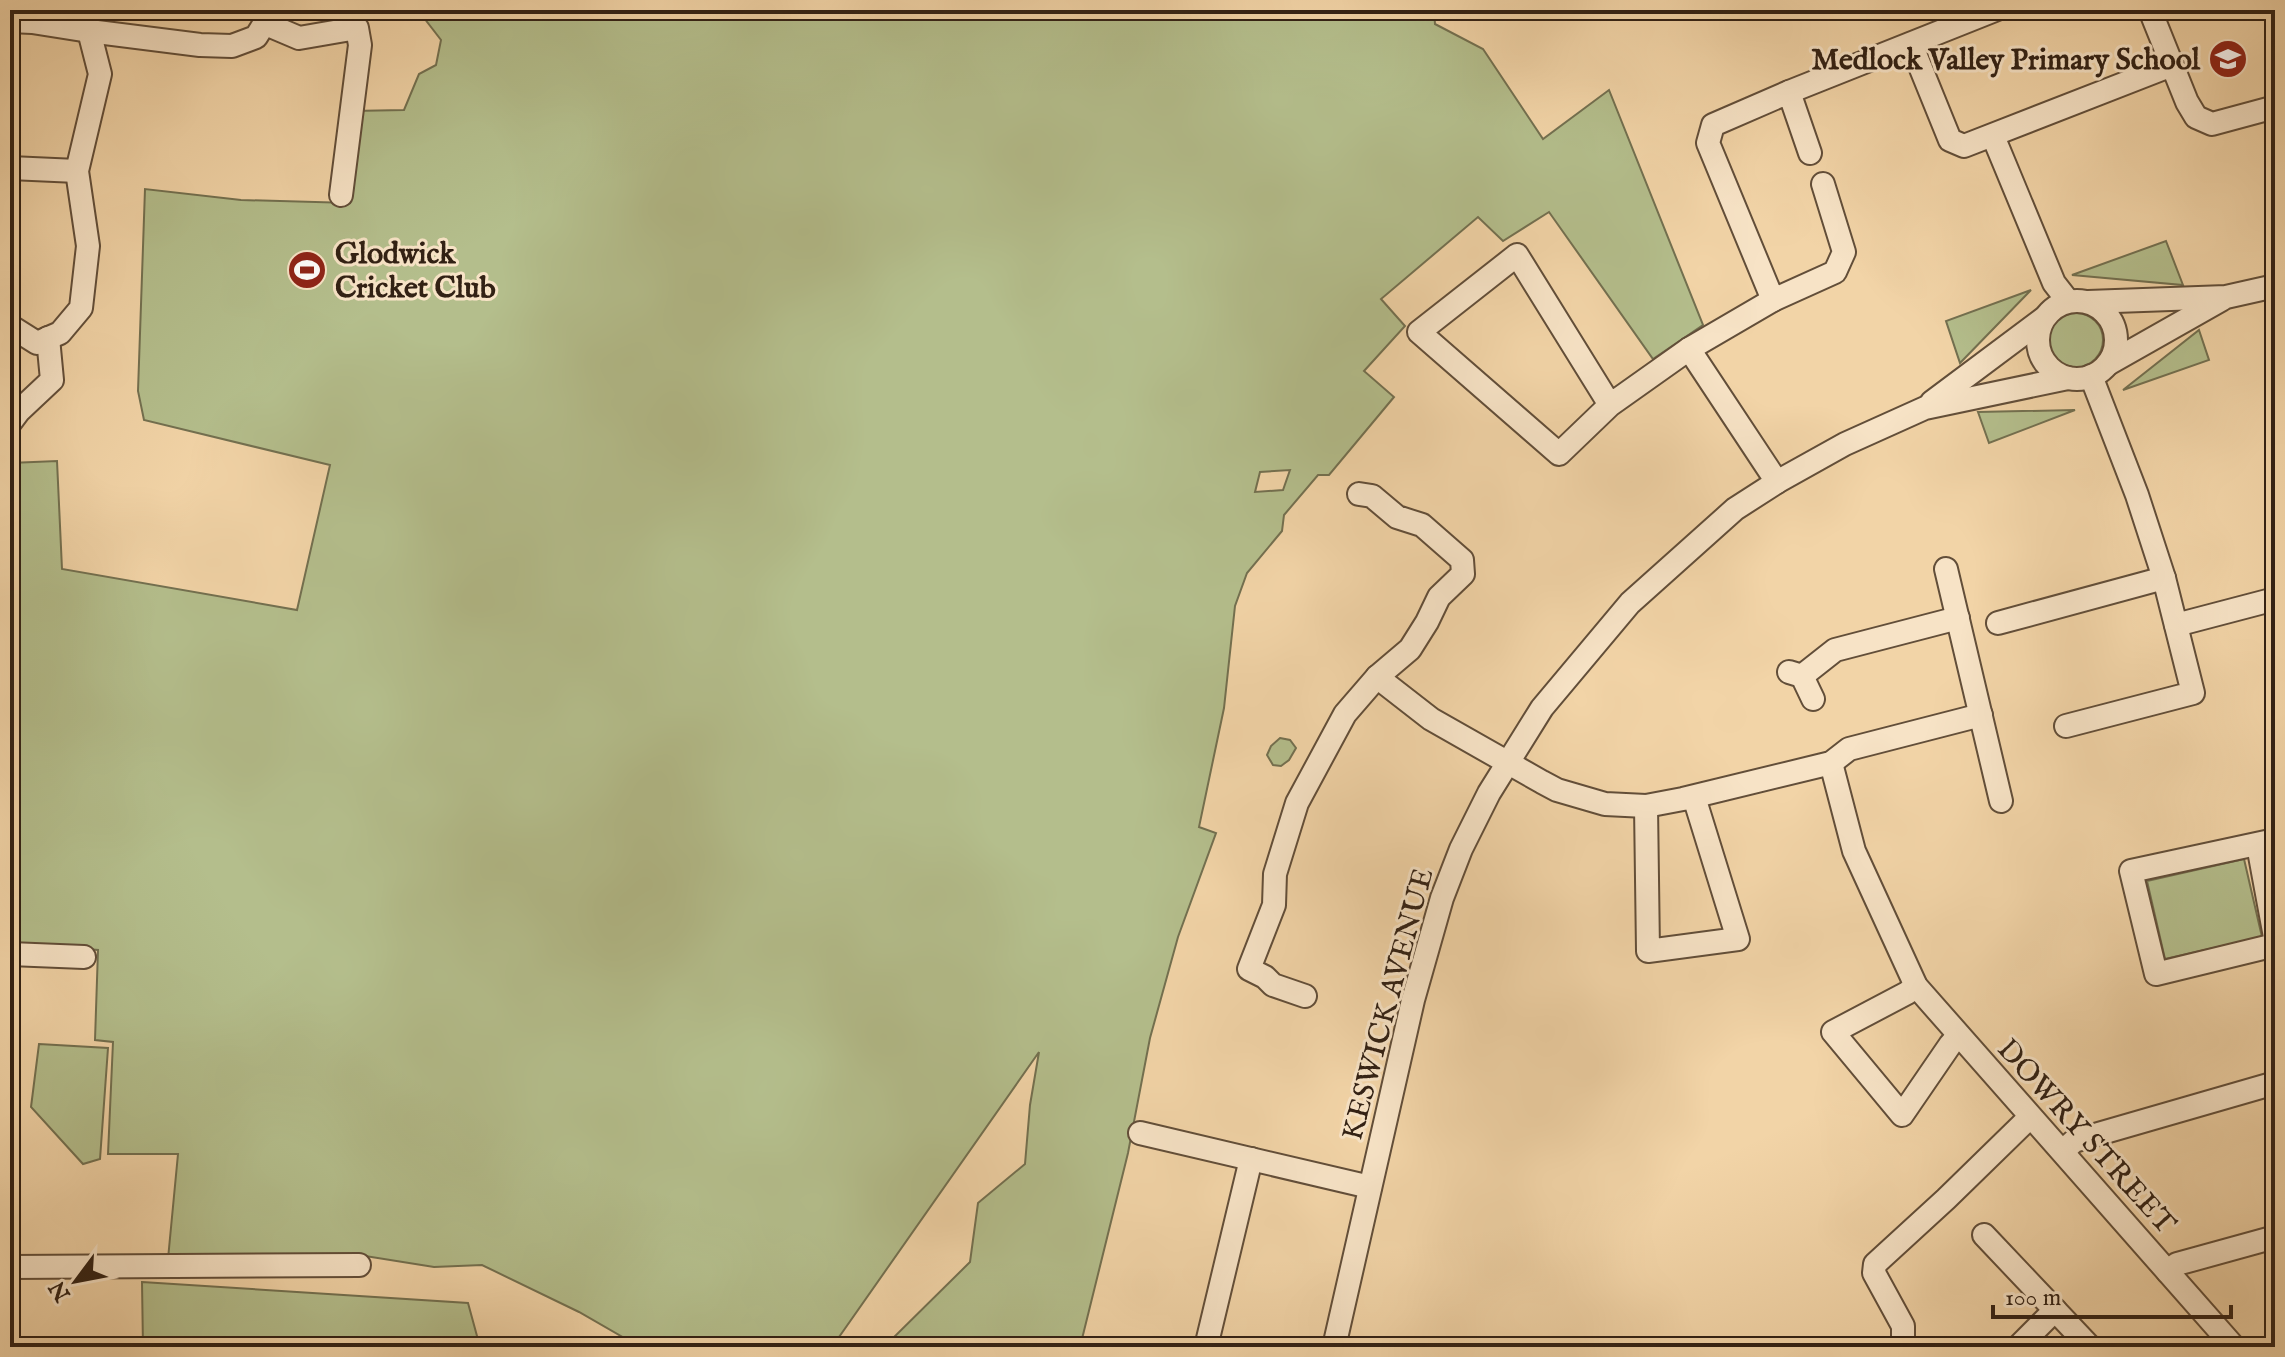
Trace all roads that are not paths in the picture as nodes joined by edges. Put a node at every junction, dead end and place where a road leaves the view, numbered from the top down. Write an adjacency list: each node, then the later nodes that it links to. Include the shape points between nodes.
1 (1995, 10): 6 (street)
2 (2150, 10): 7 (street)
3 (25, 17): 5 (street)
4 (270, 17): 5 (street, via 256,37 232,46); 15 (street, via 299,38 357,28 360,45)
5 (89, 31): 13 (street, via 100,74)
6 (1911, 44): 8 (street); 10 (street, via 1950,140 1964,146)
7 (2172, 65): 9 (street, via 2196,117 2212,124); 10 (street)
8 (1789, 92): 11 (street); 18 (street, via 1713,125 1708,143)
9 (2275, 107)
10 (1993, 136): 19 (street, via 2054,283)
11 (1810, 153)
12 (10, 168): 13 (street)
13 (77, 171): 22 (street, via 88,246 81,308 60,333)
14 (1823, 184): 18 (street, via 1844,252 1835,272)
15 (341, 195)
16 (2275, 286): 17 (street)
17 (2226, 297): 19 (street); 24 (street)
18 (1773, 300): 23 (street)
19 (2078, 302): 20 (street, via 2058,305); 24 (street, via 2100,307 2114,328 2114,353)
20 (2043, 319): 25 (street, via 2041,355); 27 (street)
21 (10, 326): 22 (street)
22 (42, 341): 28 (street, via 52,380)
23 (1689, 349): 26 (street); 29 (street)
24 (2099, 370): 25 (street); 32 (street)
25 (2068, 378): 27 (street)
26 (1610, 405): 26 (street, via 1517,255 1419,332 1559,454)
27 (1925, 408): 29 (street, KESWICK AVENUE)
28 (10, 423)
29 (1777, 482): 41 (street, KESWICK AVENUE, via 1735,509 1630,603 1542,708)
30 (1359, 494): 37 (street, via 1422,525 1462,560 1463,574 1439,597 1410,649)
31 (1946, 569): 34 (street)
32 (2164, 578): 35 (street); 36 (street)
33 (2275, 599): 36 (street)
34 (1958, 618): 38 (street, via 1835,650 1795,674); 39 (street)
35 (1998, 623)
36 (2176, 625): 40 (street, via 2193,693)
37 (1377, 677): 41 (street, via 1431,719); 52 (street, via 1345,714 1297,803 1275,874 1274,905 1249,969)
38 (1813, 699)
39 (1981, 715): 42 (street, via 1849,749); 44 (street)
40 (2066, 726)
41 (1507, 762): 45 (street, via 1557,790 1605,804); 59 (street, KESWICK AVENUE, via 1461,849 1434,923)
42 (1831, 763): 43 (street); 51 (street, DOWRY STREET, via 1854,851)
43 (1694, 797): 45 (street); 45 (street, via 1738,939 1648,951)
44 (2001, 801)
45 (1646, 806)
46 (2266, 842): 47 (street); 48 (street, via 2131,871 2156,974)
47 (2275, 937)
48 (2275, 945)
49 (10, 954): 50 (street)
50 (84, 957)
51 (1916, 986): 53 (street, DOWRY STREET); 53 (street, DOWRY STREET, via 1833,1032 1902,1115)
52 (1305, 996)
53 (1958, 1036): 55 (street, DOWRY STREET)
54 (2275, 1083): 57 (street, via 2074,1141)
55 (2030, 1117): 57 (street, DOWRY STREET); 68 (street, via 1875,1264 1877,1280 1903,1326)
56 (1140, 1133): 58 (street)
57 (2063, 1151): 64 (street, DOWRY STREET)
58 (1251, 1159): 59 (street); 66 (street)
59 (1370, 1187): 67 (street, KESWICK AVENUE)
60 (1984, 1235): 65 (street)
61 (2275, 1237): 64 (street, via 2177,1264)
62 (359, 1265): 63 (street)
63 (10, 1267)
64 (2168, 1272): 71 (street, DOWRY STREET)
65 (2055, 1310): 69 (street); 70 (street)
66 (1206, 1347)
67 (1334, 1347)
68 (1903, 1347)
69 (2018, 1347)
70 (2090, 1347)
71 (2234, 1347)

